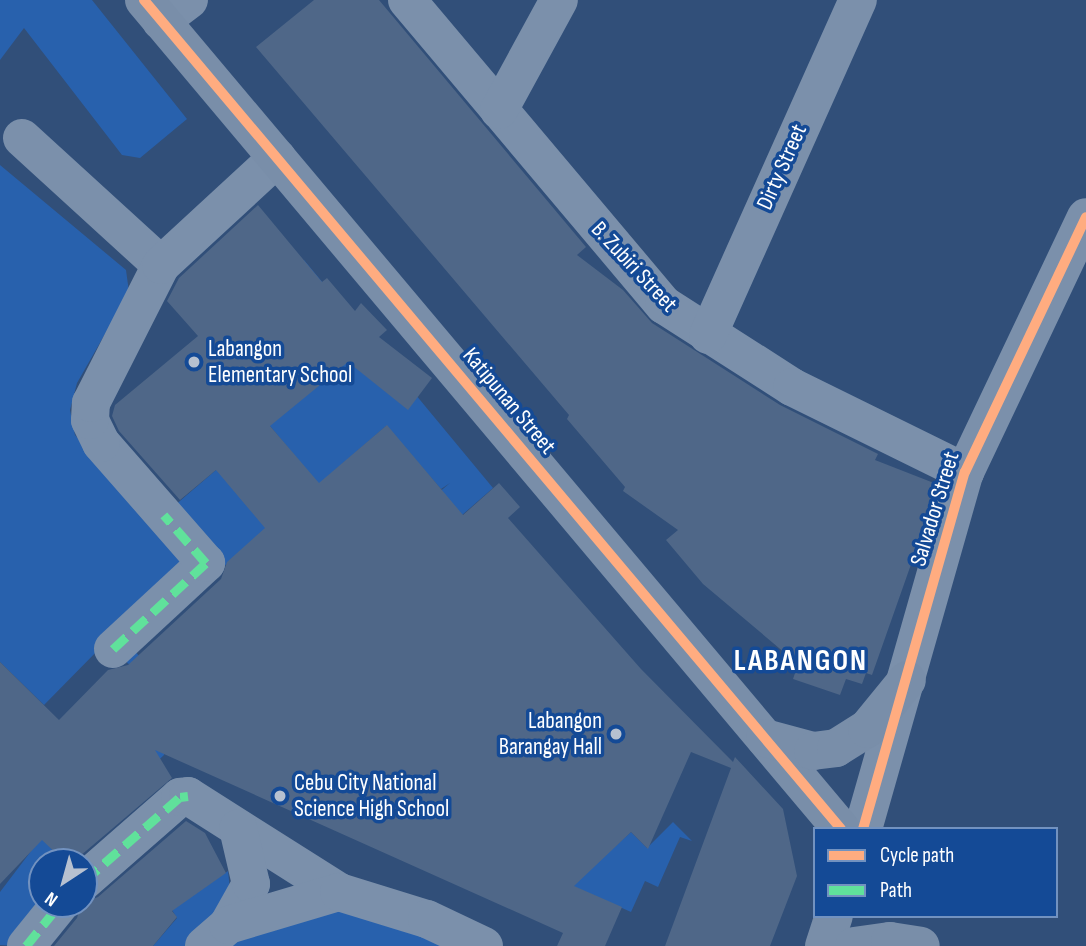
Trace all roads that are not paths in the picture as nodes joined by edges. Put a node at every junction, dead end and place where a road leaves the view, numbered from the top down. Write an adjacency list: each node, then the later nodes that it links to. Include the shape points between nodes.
1 (407, 0): 5 (street, B. Zubiri Street)
2 (559, 0): 5 (street)
3 (858, 0): 10 (street, Dirty Street)
4 (164, 7): 7 (main road, Katipunan Street)
5 (499, 110): 10 (street, B. Zubiri Street, via 664,305)
6 (22, 138): 9 (street)
7 (276, 158): 9 (street); 14 (main road, Katipunan Street)
8 (1086, 217): 11 (street, Salvador Street)
9 (161, 265): 12 (street, via 99,382 90,420 101,443 206,564)
10 (708, 335): 11 (street, B. Zubiri Street, via 815,400)
11 (965, 472): 13 (street, Salvador Street)
12 (113, 649)
13 (907, 680): 14 (main road, via 867,729 836,748 813,751); 16 (street, Salvador Street)
14 (765, 738): 15 (main road, Katipunan Street)
15 (839, 827)
16 (864, 827)
17 (238, 828): 18 (street, via 188,796 180,797); 19 (street); 23 (street, via 251,884)
18 (98, 869)
19 (340, 892): 23 (street); 25 (street, via 427,919)
20 (49, 918): 24 (street)
21 (833, 918): 26 (main road)
22 (918, 918): 29 (main road)
23 (216, 935)
24 (26, 946)
25 (484, 946)
26 (824, 946)
27 (854, 946): 28 (main road, via 890,941)
28 (921, 946)
29 (941, 946)

